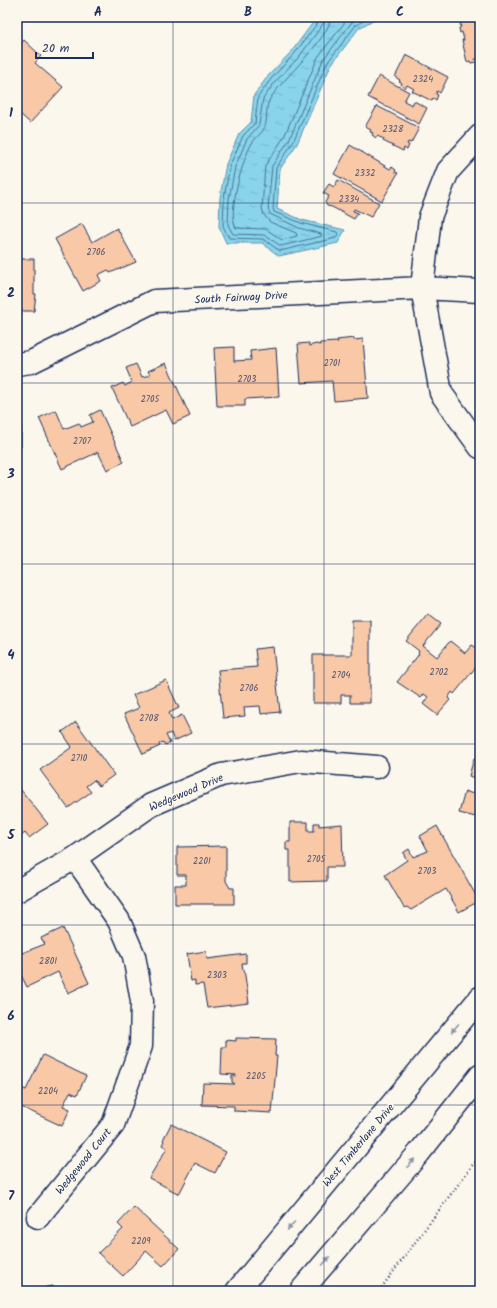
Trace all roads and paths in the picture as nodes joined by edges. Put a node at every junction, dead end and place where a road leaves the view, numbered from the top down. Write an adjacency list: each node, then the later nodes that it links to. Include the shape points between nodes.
1 (480, 136): 2 (street, via 448,171 430,217)
2 (422, 288): 3 (street, South Fairway Drive); 4 (street, South Fairway Drive, via 154,300 31,362); 5 (street, via 441,393)
3 (480, 291)
4 (17, 364)
5 (480, 447)
6 (377, 767): 7 (street, Wedgewood Drive, via 301,761 221,775 151,805)
7 (75, 858): 8 (street, Wedgewood Drive); 12 (street, Wedgewood Court, via 119,921 134,956 142,1001 141,1046 113,1125)
8 (17, 891)
9 (480, 998): 13 (street, West Timberlane Drive, one-way to 13)
10 (480, 1076): 14 (street, one-way to 10, via 419,1153)
11 (480, 1155): 15 (path)
12 (38, 1217)
13 (237, 1291)
14 (301, 1291)
15 (379, 1291)

